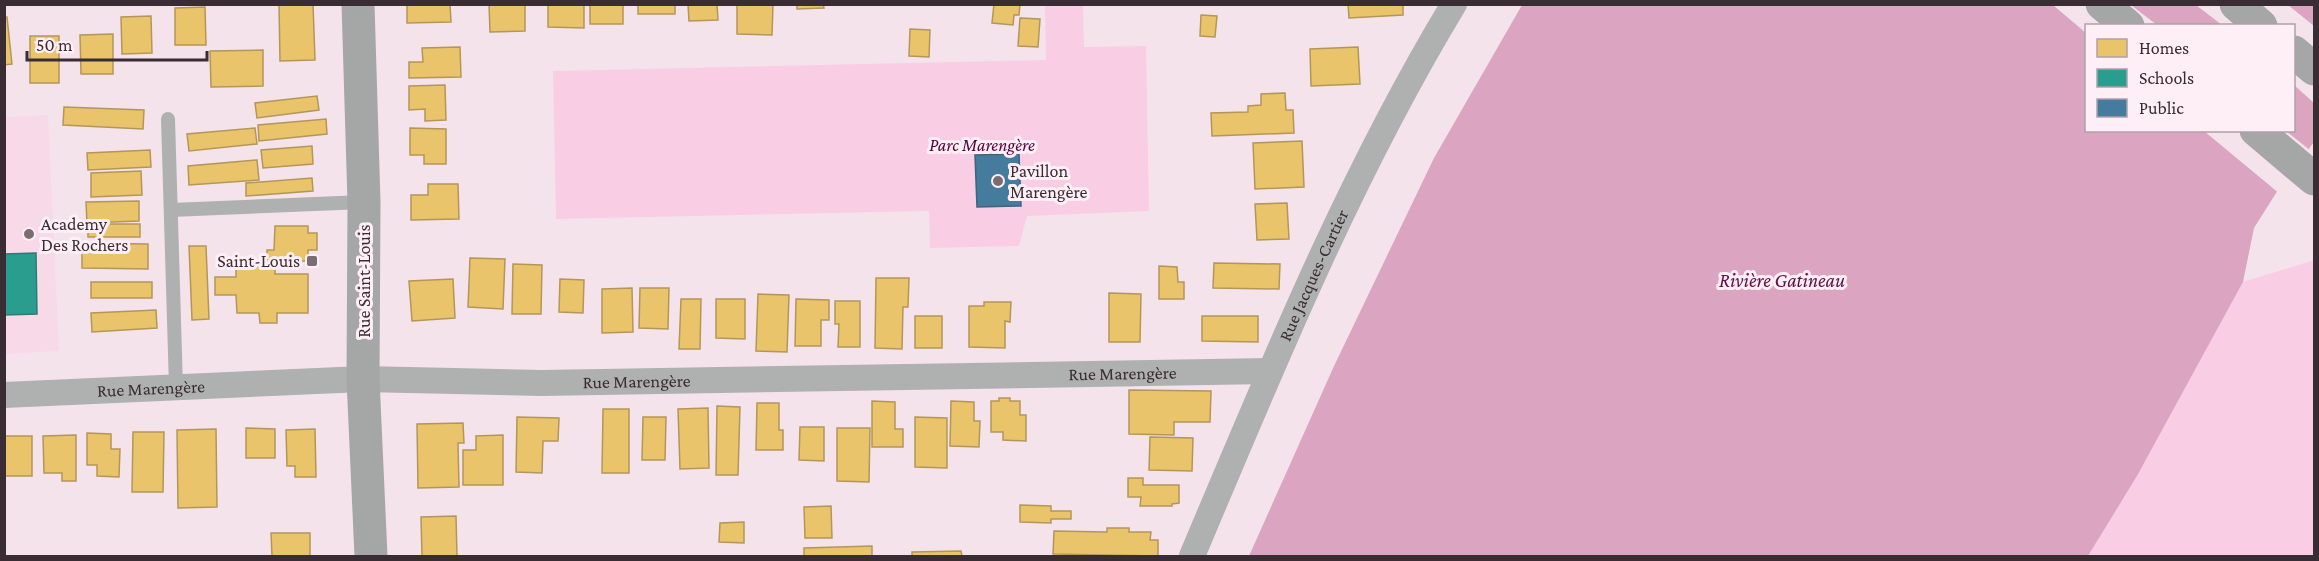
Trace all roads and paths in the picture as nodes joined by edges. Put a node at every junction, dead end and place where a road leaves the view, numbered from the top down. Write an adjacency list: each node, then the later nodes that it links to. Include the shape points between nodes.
1 (358, 4): 12 (main road, Rue Saint-Louis)
2 (1454, 4): 14 (street, Rue Jacques-Cartier, via 1361,174)
3 (2102, 4): 5 (main road)
4 (2236, 4): 6 (main road)
5 (2126, 24)
6 (2259, 24)
7 (2295, 53): 8 (main road)
8 (2314, 69)
9 (168, 119): 13 (lane)
10 (2258, 132): 11 (main road)
11 (2314, 179)
12 (364, 202): 13 (lane); 15 (main road, Rue Saint-Louis)
13 (171, 210): 16 (lane)
14 (1269, 371): 15 (street, Rue Marengère, via 541,383); 19 (street, Rue Jacques-Cartier)
15 (363, 379): 16 (street, Rue Marengère); 18 (main road, Rue Saint-Louis)
16 (176, 387): 17 (street, Rue Marengère)
17 (4, 395)
18 (371, 556)
19 (1192, 556)

